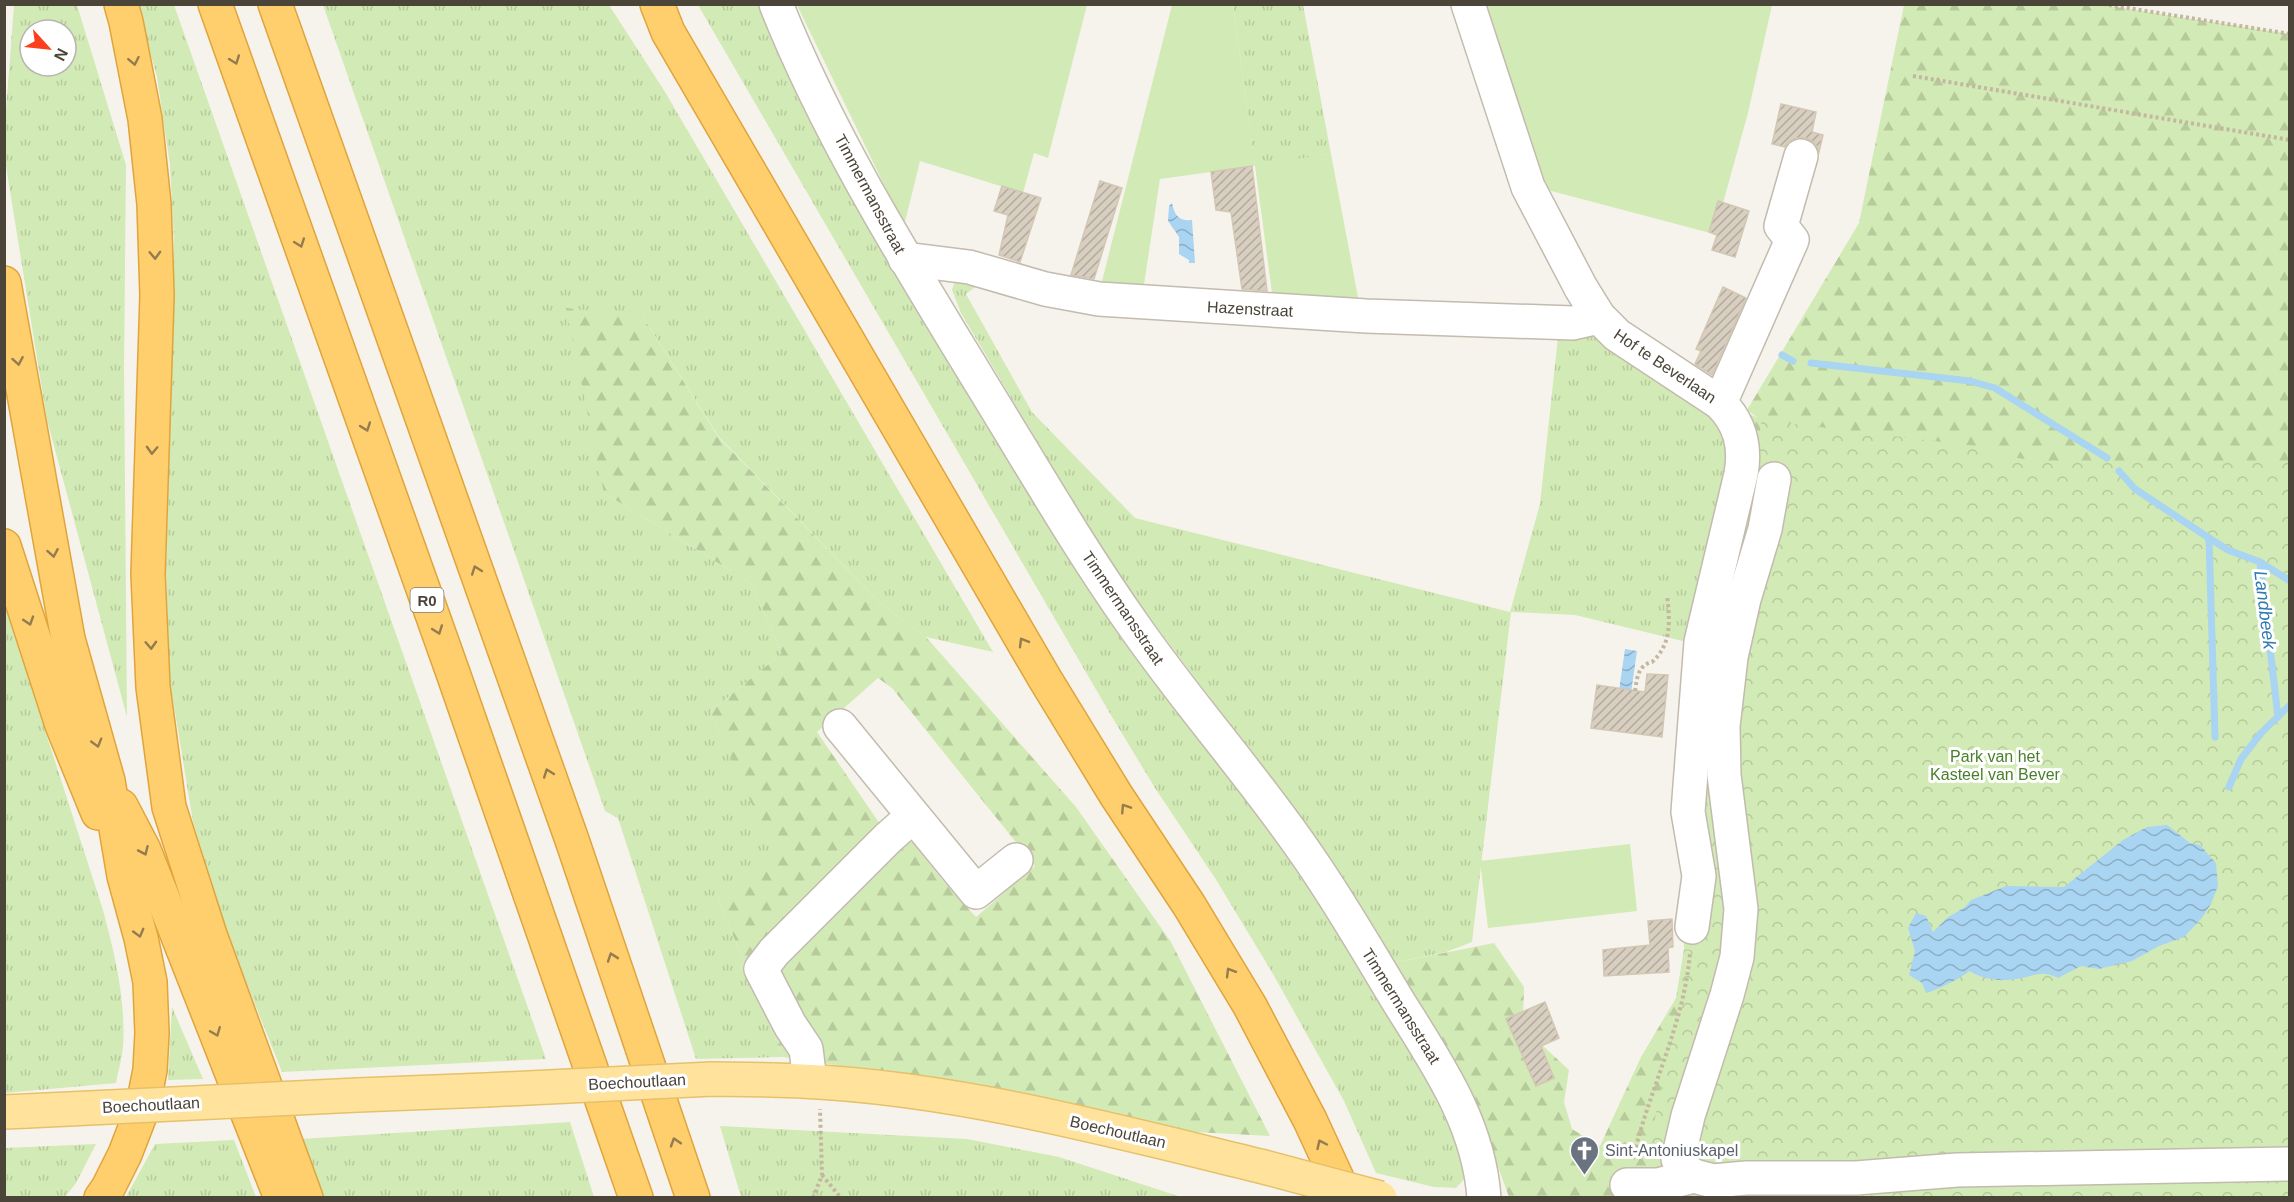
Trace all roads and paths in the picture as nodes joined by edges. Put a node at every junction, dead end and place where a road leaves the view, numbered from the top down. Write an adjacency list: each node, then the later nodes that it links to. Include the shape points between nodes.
1 (121, 4): 35 (highway, one-way to 35, via 145,120 154,204 157,296 148,574 153,687 170,807 210,935)
2 (215, 4): 36 (highway, R0, one-way to 36)
3 (275, 4): 37 (highway, one-way to 3, via 572,840)
4 (644, 4): 8 (highway)
5 (776, 4): 13 (street, Timmermansstraat, via 824,109)
6 (1468, 4): 15 (street, Hof te Beverlaan, via 1528,187)
7 (2103, 4): 9 (path)
8 (662, 18): 40 (highway, one-way to 8, via 1250,1006 1045,679)
9 (2289, 34)
10 (1912, 76): 11 (path)
11 (2289, 140)
12 (1801, 156): 16 (street, via 1781,226 1792,240)
13 (905, 259): 15 (street, Hazenstraat, via 969,267 1068,294 1146,303 1573,323); 42 (street, Timmermansstraat, via 1130,620 1310,859 1348,918 1449,1084 1474,1141)
14 (4, 283): 22 (highway, one-way to 22, via 68,639)
15 (1599, 317): 16 (street, Hof te Beverlaan, via 1617,335)
16 (1720, 403): 26 (street, Hof te Beverlaan, via 1730,412 1741,435 1743,462 1701,642 1688,812 1699,876)
17 (1774, 479): 31 (street, via 1734,645 1723,726 1724,775 1741,909 1737,957 1678,1159 1682,1168)
18 (4, 546): 25 (highway, one-way to 25, via 62,725)
19 (1667, 595): 20 (path, via 1665,647 1642,667)
20 (1635, 691)
21 (840, 726): 23 (street)
22 (108, 781): 25 (highway); 34 (highway, one-way to 34, via 144,850)
23 (913, 816): 24 (street, via 976,892); 27 (street, via 761,969 789,1025 806,1049)
24 (1016, 860)
25 (124, 876): 33 (highway, one-way to 33, via 150,982 150,1070 142,1110 125,1154)
26 (1692, 927): 32 (path, via 1688,974)
27 (815, 1094): 28 (main road, Boechoutlaan, bridge, via 771,1080 712,1079); 30 (path); 41 (main road, Boechoutlaan, bridge, via 904,1089 1029,1110)
28 (16, 1111)
29 (2289, 1164): 31 (street, via 1957,1170 1856,1178 1713,1181)
30 (822, 1175): 38 (path); 39 (path)
31 (1694, 1176): 32 (street, via 1658,1185)
32 (1627, 1185)
33 (101, 1197)
34 (281, 1197)
35 (306, 1197)
36 (636, 1197)
37 (693, 1197)
38 (813, 1197)
39 (841, 1197)
40 (1346, 1197)
41 (1380, 1197)
42 (1484, 1197)

